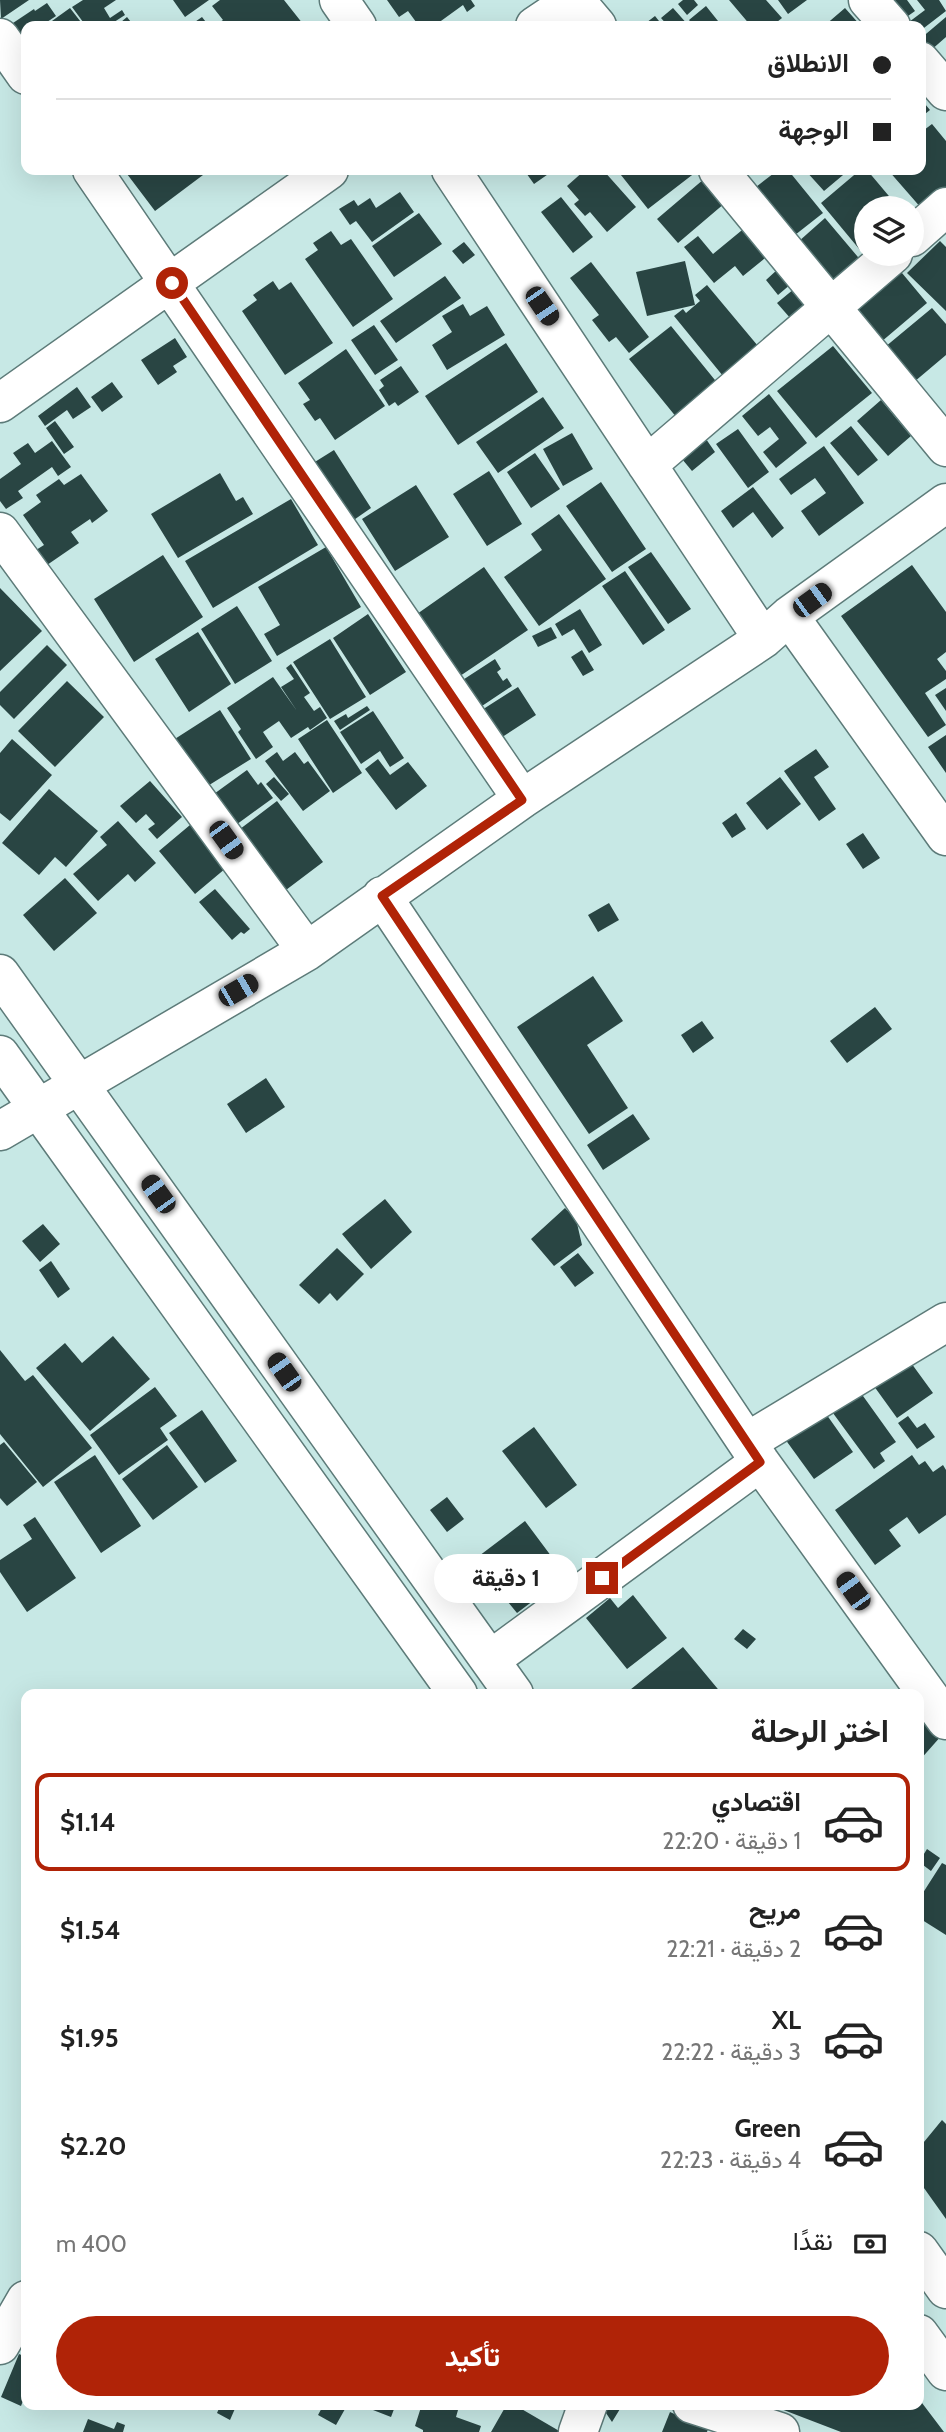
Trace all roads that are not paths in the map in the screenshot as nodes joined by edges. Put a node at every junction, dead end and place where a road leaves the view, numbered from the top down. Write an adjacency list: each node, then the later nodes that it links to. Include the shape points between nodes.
1 (339, 0): 4 (street)
2 (575, 0): 5 (street); 6 (street)
3 (868, 0): 7 (street)
4 (353, 21)
5 (543, 21)
6 (593, 21)
7 (887, 21)
8 (0, 38): 9 (street)
9 (21, 68)
10 (926, 68): 11 (street)
11 (946, 91)
12 (96, 175): 19 (street)
13 (322, 175): 19 (street)
14 (454, 175): 23 (street)
15 (722, 175): 20 (street)
16 (946, 207): 17 (street)
17 (924, 226)
18 (879, 266): 20 (street)
19 (172, 283): 21 (street); 27 (street)
20 (833, 307): 22 (street); 23 (street)
21 (0, 403)
22 (946, 447)
23 (647, 465): 26 (street)
24 (946, 503): 26 (street)
25 (0, 532): 30 (street)
26 (776, 628): 27 (street); 28 (street)
27 (522, 800): 29 (street)
28 (946, 836)
29 (382, 896): 30 (street); 37 (street)
30 (307, 951): 33 (street)
31 (0, 974): 33 (street)
32 (0, 1055): 34 (street)
33 (79, 1083): 34 (street); 38 (street)
34 (37, 1108): 35 (street); 39 (street)
35 (0, 1131)
36 (946, 1322): 37 (street)
37 (753, 1452): 38 (street); 42 (street)
38 (489, 1660): 40 (street)
39 (454, 1689)
40 (510, 1689)
41 (924, 1689): 43 (street)
42 (924, 1689)
43 (946, 1720)
44 (924, 2258): 46 (street)
45 (0, 2287): 47 (street)
46 (946, 2289)
47 (21, 2293)
48 (21, 2309): 50 (street)
49 (924, 2341): 51 (street)
50 (0, 2345)
51 (946, 2371)
52 (711, 2410): 53 (street)
53 (780, 2432)

